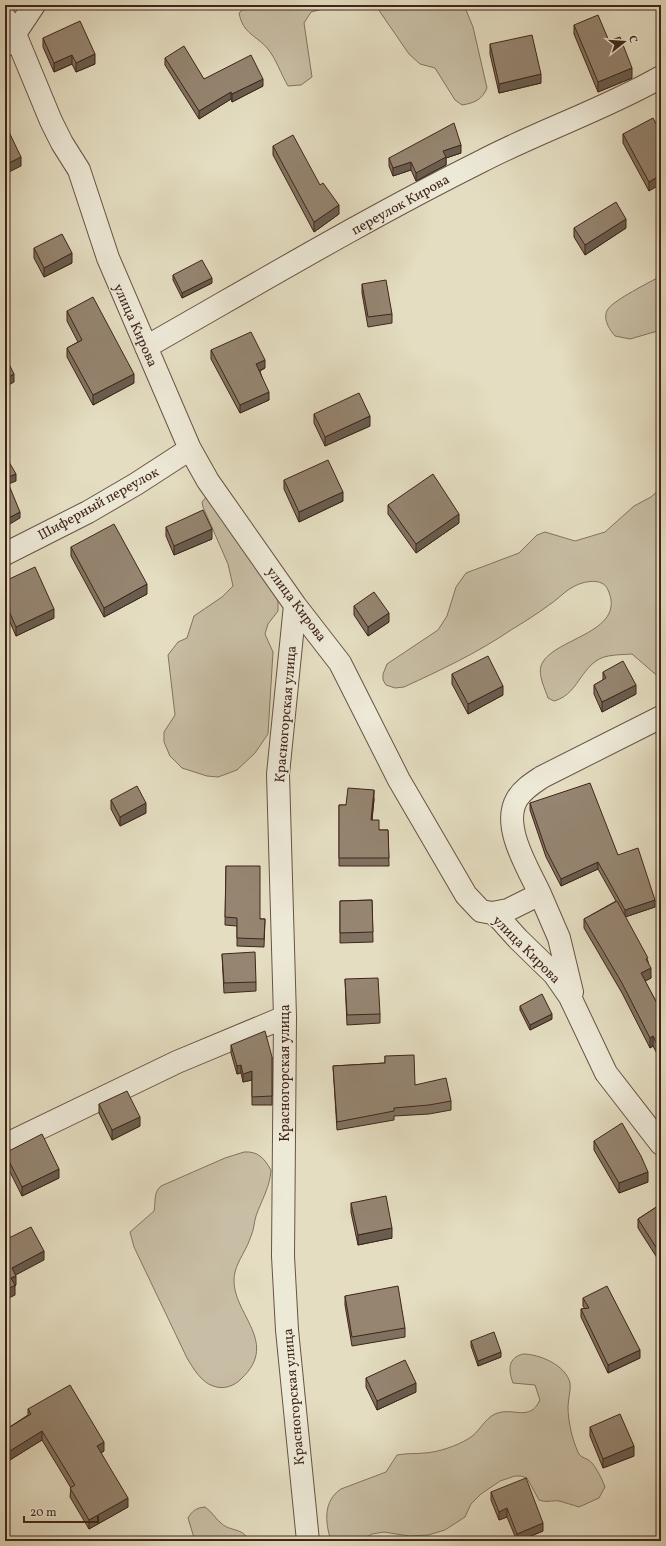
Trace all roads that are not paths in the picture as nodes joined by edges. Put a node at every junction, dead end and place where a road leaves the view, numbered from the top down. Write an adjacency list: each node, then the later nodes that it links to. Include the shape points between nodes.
1 (34, 5): 2 (street)
2 (8, 34): 4 (street, улица Кирова, via 62,143 80,170 108,258)
3 (661, 77): 4 (street, переулок Кирова, via 592,112 491,156 410,197)
4 (146, 347): 5 (street, улица Кирова)
5 (190, 449): 6 (street, Шиферный переулок, via 88,512); 7 (street, улица Кирова, via 208,482)
6 (5, 554)
7 (295, 605): 10 (street, улица Кирова, via 340,663 399,780 460,887 476,907); 12 (street, Красногорская улица, via 278,774)
8 (661, 717): 9 (street, via 542,777 527,787 517,799 512,812 512,827)
9 (540, 894): 10 (street, via 508,910); 11 (street, via 559,938)
10 (492, 913): 11 (street, улица Кирова, via 554,974)
11 (577, 1011): 13 (street, улица Кирова, via 606,1073)
12 (285, 1017): 14 (street, via 177,1062); 15 (street, Красногорская улица, via 283,1256 287,1338)
13 (661, 1144)
14 (5, 1145)
15 (308, 1541)

